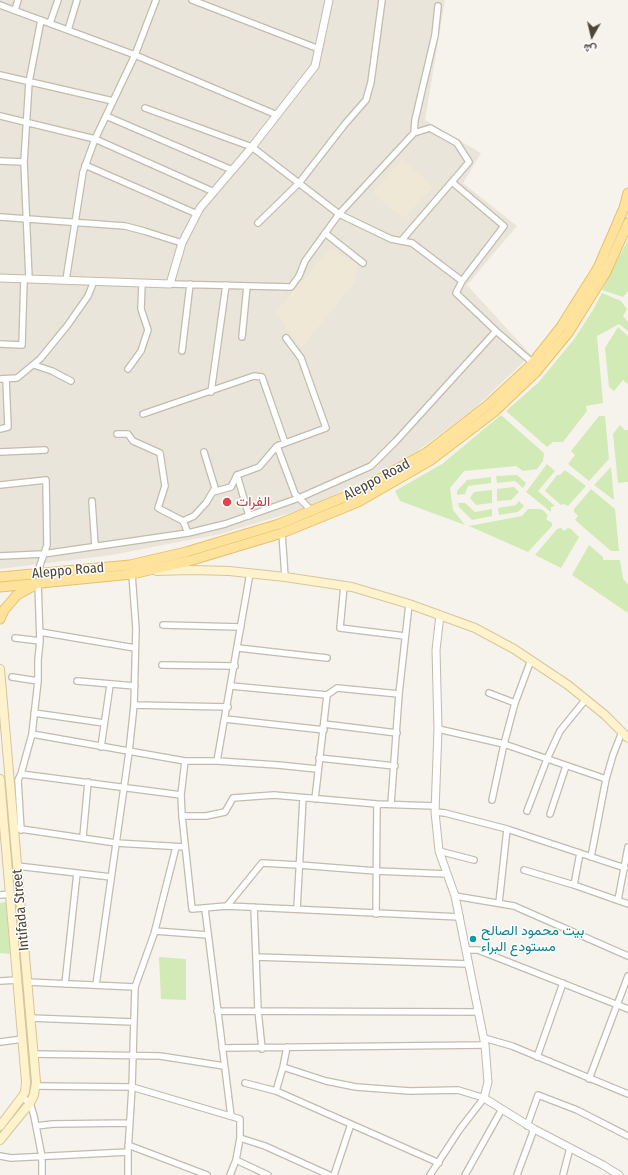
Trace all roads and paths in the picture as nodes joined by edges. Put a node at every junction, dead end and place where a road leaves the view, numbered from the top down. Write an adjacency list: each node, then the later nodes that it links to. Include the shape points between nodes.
1 (18, 0): 10 (street)
2 (58, 0): 12 (street)
3 (77, 0): 13 (street)
4 (156, 0): 15 (street)
5 (192, 0): 14 (street)
6 (327, 0): 14 (street)
7 (382, 0): 32 (street, via 371,82 366,100)
8 (0, 5): 10 (street)
9 (438, 6): 24 (street, via 435,35)
10 (15, 10): 11 (street)
11 (41, 20): 12 (street); 17 (street)
12 (50, 23): 13 (street)
13 (68, 30): 15 (street)
14 (319, 49): 20 (street, via 315,66)
15 (135, 55): 18 (street); 20 (street)
16 (0, 75): 17 (street)
17 (29, 82): 18 (street); 23 (street)
18 (113, 101): 22 (street)
19 (145, 108): 26 (street)
20 (277, 115): 26 (street)
21 (0, 116): 23 (street)
22 (106, 116): 25 (street); 30 (street)
23 (27, 122): 25 (street); 28 (street)
24 (414, 133): 31 (street, via 430,128 457,143 470,162); 36 (street)
25 (95, 139): 29 (street); 33 (street)
26 (252, 147): 30 (street); 32 (street)
27 (0, 161): 28 (street)
28 (24, 162): 38 (street)
29 (85, 165): 35 (street); 39 (street)
30 (232, 170): 33 (street)
31 (452, 182): 43 (street); 50 (street, via 504,226)
32 (299, 183): 36 (street); 41 (street)
33 (214, 192): 35 (street)
34 (628, 193): 61 (main road, Aleppo Road, via 598,268 561,327)
35 (197, 214): 44 (street)
36 (339, 214): 42 (street); 43 (street, via 391,240)
37 (0, 217): 38 (street)
38 (26, 219): 39 (street); 47 (street)
39 (74, 223): 44 (street, via 125,226); 48 (street)
40 (628, 223): 84 (main road, Aleppo Road, via 606,272 568,333 536,372 494,412 432,460 358,502)
41 (258, 224)
42 (325, 233): 45 (street); 55 (street, via 304,261 299,276 291,287)
43 (401, 241): 50 (street, via 412,243)
44 (182, 243): 52 (street)
45 (363, 263)
46 (0, 278): 47 (street)
47 (27, 279): 48 (street); 59 (street, via 22,345)
48 (66, 280): 49 (street)
49 (94, 281): 51 (street); 62 (street, via 88,296 67,326)
50 (462, 281): 56 (street, via 456,293)
51 (142, 283): 52 (street); 63 (street, via 141,309 148,330 140,351)
52 (170, 284): 53 (street)
53 (190, 284): 54 (street); 60 (street)
54 (226, 285): 55 (street); 66 (street)
55 (247, 286): 57 (street)
56 (496, 331): 61 (street); 78 (street, via 371,466)
57 (242, 337)
58 (286, 338): 70 (street, via 301,358 326,428)
59 (0, 344)
60 (182, 351)
61 (533, 363): 80 (main road, Aleppo Road, via 488,405 426,453 354,493)
62 (34, 365): 64 (street, via 17,378); 65 (street)
63 (128, 369)
64 (3, 379): 68 (street, via 8,427)
65 (72, 381)
66 (211, 392): 67 (street); 70 (street, via 254,376 262,377)
67 (143, 414)
68 (0, 429)
69 (117, 434): 82 (street, via 128,434 133,441 160,453 166,486 158,508)
70 (285, 443): 71 (street)
71 (277, 446): 75 (street, via 258,467); 78 (street, via 295,494)
72 (45, 450): 73 (street)
73 (0, 452)
74 (204, 452): 77 (street, via 215,488)
75 (237, 475): 77 (street, via 231,487); 81 (street)
76 (0, 485): 86 (street, via 46,480 47,545)
77 (213, 492): 82 (street, via 194,516)
78 (299, 498): 80 (street); 81 (street)
79 (92, 501): 85 (street)
80 (312, 511): 93 (main road, Aleppo Road, via 279,524 186,552 130,565)
81 (249, 516): 83 (street)
82 (183, 521): 83 (street)
83 (188, 533): 85 (street)
84 (282, 533): 88 (main road, Aleppo Road); 92 (street)
85 (95, 546): 86 (street)
86 (43, 554): 87 (street); 93 (street)
87 (0, 556)
88 (146, 571): 89 (main road); 90 (main road, Aleppo Road)
89 (250, 573): 92 (main road); 100 (street)
90 (132, 574): 93 (main road, Aleppo Road); 105 (street)
91 (0, 577): 93 (main road, Aleppo Road)
92 (285, 577): 94 (main road)
93 (38, 578): 95 (main road, Aleppo Road); 98 (main road, via 17,594 4,610); 101 (street)
94 (344, 586): 96 (main road); 102 (street, via 340,628)
95 (0, 587)
96 (409, 604): 97 (main road); 102 (street)
97 (440, 615): 108 (main road, via 475,628); 129 (street, via 436,650)
98 (0, 620)
99 (163, 625): 100 (street)
100 (241, 627): 106 (street)
101 (40, 632): 104 (street); 105 (street)
102 (405, 636): 118 (street)
103 (15, 638): 104 (street)
104 (40, 641): 113 (street)
105 (135, 648): 116 (street)
106 (238, 648): 107 (street); 110 (street)
107 (327, 658)
108 (531, 660): 121 (main road); 122 (street)
109 (162, 665): 110 (street)
110 (235, 666): 117 (street)
111 (0, 669): 159 (main road, Intifada Street)
112 (12, 677): 113 (street)
113 (38, 681): 125 (street)
114 (77, 681): 115 (street)
115 (110, 685): 116 (street); 127 (street)
116 (135, 686): 123 (street)
117 (231, 686): 120 (street); 124 (street)
118 (399, 694): 120 (street, via 337,688); 130 (street)
119 (489, 694): 122 (street)
120 (327, 695): 128 (street)
121 (586, 699): 132 (main road); 137 (street, via 560,731)
122 (515, 703): 133 (street)
123 (134, 705): 124 (street); 135 (street)
124 (228, 707): 126 (street)
125 (34, 713): 127 (street); 131 (street)
126 (225, 719): 128 (street); 139 (street)
127 (104, 723): 134 (street)
128 (324, 727): 130 (street); 136 (street)
129 (438, 729): 133 (street); 154 (street)
130 (396, 733): 140 (street)
131 (32, 734): 134 (street); 143 (street)
132 (625, 735): 145 (street, via 613,755)
133 (504, 744): 137 (street); 151 (street)
134 (101, 747): 135 (street)
135 (129, 752): 138 (street); 147 (street)
136 (319, 758): 140 (street); 142 (street)
137 (547, 759): 141 (street); 155 (street)
138 (186, 761): 139 (street); 148 (street)
139 (217, 761): 142 (street)
140 (395, 766): 153 (street)
141 (566, 766): 145 (street); 156 (street)
142 (317, 769): 150 (street)
143 (21, 774): 146 (street); 159 (street, via 18,780)
144 (0, 779): 160 (main road, Intifada Street)
145 (606, 779): 170 (street)
146 (88, 782): 147 (street); 161 (street)
147 (124, 788): 148 (street); 162 (street)
148 (181, 795): 157 (street)
149 (304, 798): 150 (street); 157 (street, via 274,795 232,798 225,812 206,816); 172 (street)
150 (315, 799): 152 (street)
151 (492, 800)
152 (377, 804): 153 (street); 176 (street)
153 (392, 804): 154 (street)
154 (435, 809): 158 (street); 168 (street)
155 (527, 811)
156 (550, 814)
157 (182, 816): 165 (street)
158 (507, 829): 169 (street); 185 (street)
159 (16, 831): 160 (street); 161 (street); 163 (main road, Intifada Street)
160 (2, 835): 167 (main road, Intifada Street)
161 (83, 837): 162 (street)
162 (116, 843): 164 (street); 179 (street)
163 (15, 847): 167 (street); 173 (main road, Intifada Street)
164 (176, 847): 165 (street); 193 (street)
165 (184, 847): 189 (street, via 192,909)
166 (628, 847): 174 (street)
167 (3, 848): 181 (main road, Intifada Street)
168 (439, 851): 171 (street); 178 (street)
169 (580, 853): 170 (street); 180 (street)
170 (591, 857): 174 (street)
171 (474, 860)
172 (299, 865): 176 (street); 187 (street, via 262,863); 190 (street)
173 (17, 866): 177 (street); 202 (main road, Intifada Street)
174 (625, 868): 184 (street)
175 (524, 870): 180 (street)
176 (376, 871): 178 (street); 191 (street)
177 (77, 873): 179 (street); 203 (street)
178 (447, 874): 183 (street)
179 (111, 877): 205 (street)
180 (574, 885): 184 (street)
181 (10, 894): 182 (street); 201 (main road, Intifada Street)
182 (0, 895)
183 (455, 896): 185 (street); 192 (street)
184 (618, 900): 186 (street)
185 (499, 903): 196 (street, via 514,906)
186 (628, 904)
187 (227, 906): 188 (street); 189 (street)
188 (254, 907): 190 (street); 197 (street)
189 (205, 909): 194 (street)
190 (297, 909): 191 (street)
191 (376, 914): 192 (street)
192 (460, 917): 195 (street)
193 (154, 931): 194 (street); 206 (street)
194 (208, 935): 210 (street)
195 (467, 950): 198 (street); 204 (street, via 478,950)
196 (628, 956)
197 (256, 957): 198 (street); 209 (street)
198 (469, 964): 211 (street)
199 (628, 976): 207 (street)
200 (0, 980): 201 (street)
201 (18, 980): 214 (main road, Intifada Street)
202 (27, 982): 203 (street); 212 (main road, Intifada Street)
203 (66, 984): 205 (street)
204 (563, 984): 207 (street); 222 (street)
205 (96, 985): 206 (street)
206 (135, 988): 213 (street)
207 (617, 1005): 208 (street); 225 (street)
208 (628, 1009)
209 (258, 1010): 210 (street); 211 (street); 219 (street)
210 (218, 1011): 218 (street)
211 (478, 1012): 216 (street)
212 (30, 1018): 213 (street); 220 (main road, Intifada Street)
213 (134, 1022): 221 (street)
214 (23, 1039): 215 (street); 226 (main road, Intifada Street)
215 (0, 1042)
216 (484, 1042): 217 (street); 222 (street, via 512,1046); 233 (street, via 488,1082)
217 (287, 1047): 219 (street); 224 (street)
218 (222, 1048): 219 (street); 223 (street)
219 (262, 1049)
220 (33, 1054): 221 (street); 227 (main road, Intifada Street)
221 (133, 1056): 223 (street, via 160,1056); 229 (street)
222 (537, 1056): 225 (street)
223 (224, 1066): 236 (street)
224 (283, 1067): 230 (street); 233 (street, via 326,1081 356,1087 410,1091 458,1090)
225 (589, 1078): 231 (street)
226 (26, 1080): 227 (street); 232 (main road, Intifada Street)
227 (35, 1083): 229 (street); 234 (main road, Intifada Street)
228 (245, 1083): 230 (street)
229 (132, 1087): 236 (street); 237 (street)
230 (276, 1091): 238 (street)
231 (628, 1094)
232 (22, 1097): 234 (street); 239 (main road, Intifada Street)
233 (484, 1098): 235 (street); 250 (street)
234 (30, 1103): 240 (street); 244 (main road, Intifada Street)
235 (502, 1110): 241 (street); 260 (street)
236 (231, 1116): 243 (street, via 240,1119)
237 (130, 1123): 240 (street); 245 (street)
238 (351, 1124): 250 (street); 258 (street)
239 (0, 1126)
240 (36, 1126): 248 (street)
241 (531, 1127): 242 (street, via 538,1095 577,1110); 246 (street); 261 (street)
242 (628, 1136)
243 (240, 1138): 249 (street); 257 (street, via 265,1146)
244 (0, 1140)
245 (128, 1148): 248 (street); 253 (street); 254 (street)
246 (570, 1148): 251 (street); 262 (street)
247 (0, 1156): 248 (street)
248 (42, 1156): 252 (street)
249 (236, 1160): 255 (street); 256 (street)
250 (439, 1163): 259 (street)
251 (615, 1174)
252 (42, 1175)
253 (128, 1175)
254 (207, 1175)
255 (230, 1175)
256 (268, 1175)
257 (329, 1175)
258 (334, 1175)
259 (430, 1175)
260 (465, 1175)
261 (517, 1175)
262 (563, 1175)

